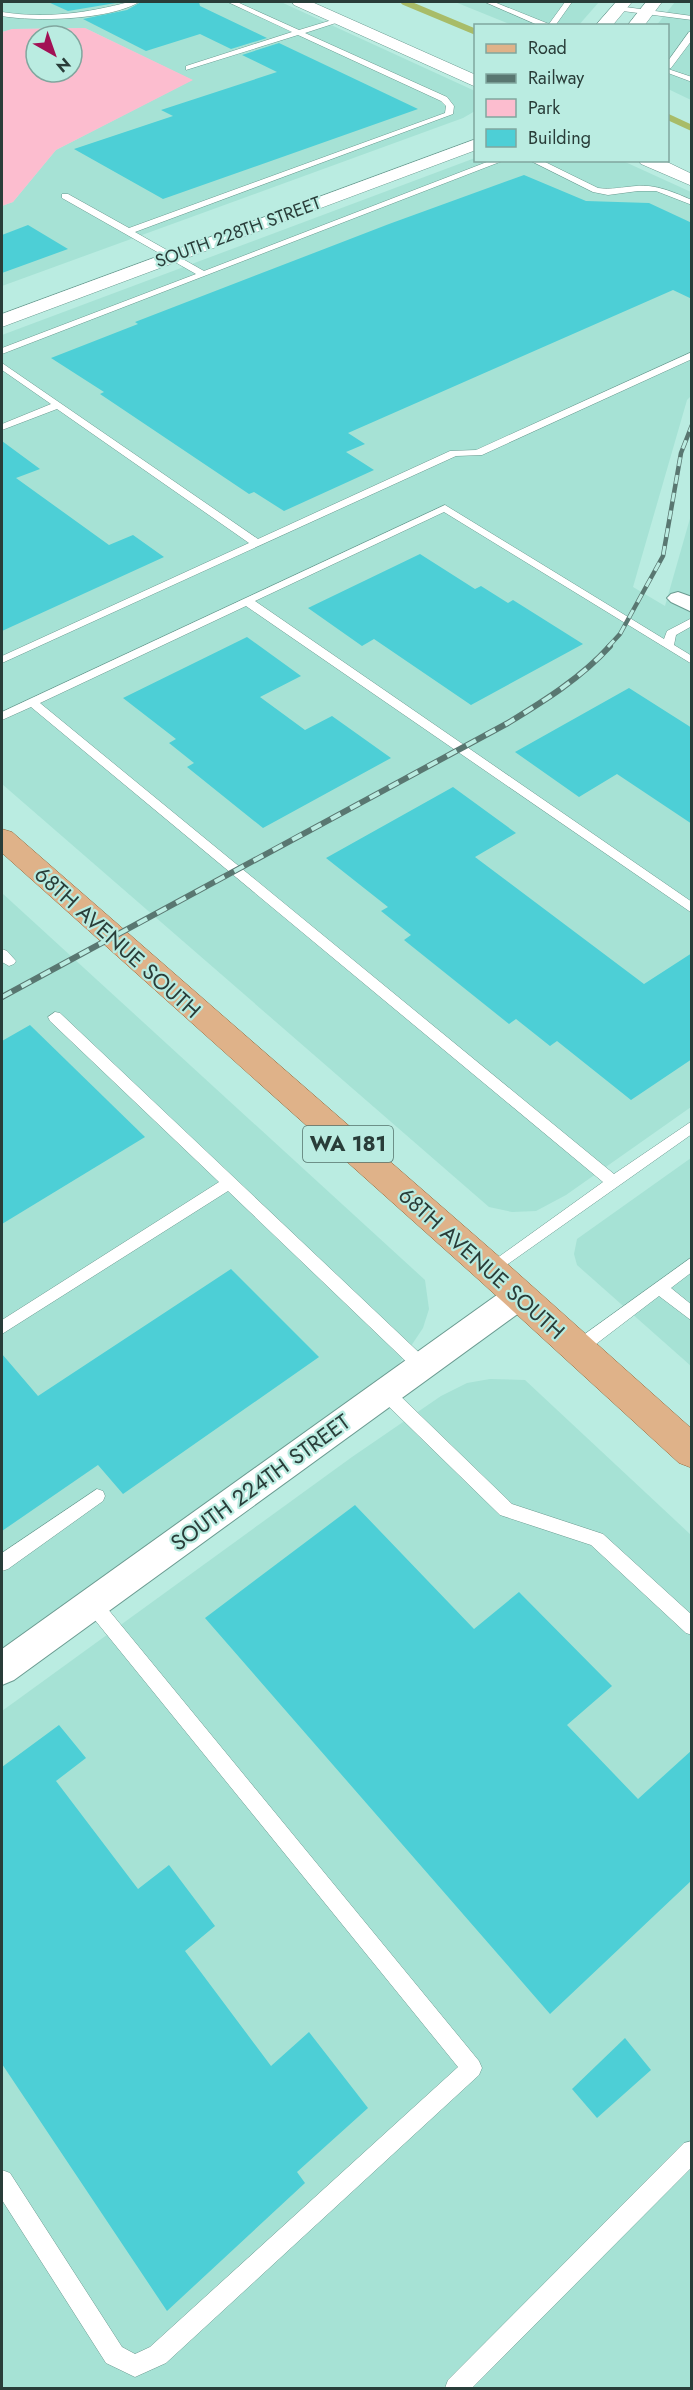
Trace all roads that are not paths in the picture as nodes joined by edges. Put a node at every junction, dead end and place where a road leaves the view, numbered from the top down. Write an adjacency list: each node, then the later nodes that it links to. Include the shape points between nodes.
1 (135, 2): 9 (lane, via 83,15)
2 (232, 2): 16 (lane)
3 (300, 2): 11 (main road)
4 (333, 2): 18 (main road)
5 (489, 2): 12 (lane)
6 (568, 2): 13 (lane)
7 (621, 5): 8 (lane); 14 (main road)
8 (650, 7): 10 (lane); 15 (main road)
9 (2, 14)
10 (692, 18)
11 (339, 20): 16 (lane); 23 (main road)
12 (544, 24)
13 (551, 24)
14 (605, 24)
15 (637, 24)
16 (299, 32): 20 (lane); 34 (lane, via 444,99 450,106 449,114)
17 (692, 34): 19 (lane)
18 (474, 64)
19 (669, 65)
20 (189, 68)
21 (669, 71): 22 (lane)
22 (692, 80)
23 (474, 81)
24 (474, 127): 35 (main road, SOUTH 228TH STREET)
25 (474, 145): 36 (main road, SOUTH 228TH STREET)
26 (669, 152): 30 (main road)
27 (496, 162): 37 (lane)
28 (537, 162): 33 (lane, via 596,190 657,189)
29 (652, 162): 31 (main road)
30 (692, 163)
31 (692, 180)
32 (65, 196): 34 (lane)
33 (692, 203)
34 (127, 231): 35 (lane)
35 (152, 246): 36 (lane); 38 (main road, SOUTH 228TH STREET)
36 (172, 257): 37 (lane); 39 (main road, SOUTH 228TH STREET)
37 (203, 274): 40 (lane)
38 (45, 285)
39 (2, 321)
40 (2, 351)
41 (692, 355): 45 (lane, via 478,453 454,453)
42 (2, 366): 43 (lane)
43 (58, 405): 44 (lane); 45 (lane)
44 (2, 427)
45 (257, 543): 49 (lane)
46 (247, 601): 48 (lane, via 445,508); 51 (lane); 54 (lane)
47 (692, 621): 48 (lane, via 671,633)
48 (668, 646): 50 (lane)
49 (2, 660)
50 (692, 661)
51 (32, 702): 52 (lane); 57 (lane)
52 (2, 716)
53 (2, 838): 60 (main road, 68TH AVENUE SOUTH / WA 181)
54 (692, 909)
55 (55, 1017): 58 (lane)
56 (692, 1126): 57 (lane)
57 (613, 1182): 60 (lane)
58 (229, 1183): 64 (lane); 66 (lane)
59 (692, 1263): 61 (lane)
60 (490, 1270): 62 (main road, 68TH AVENUE SOUTH / WA 181)
61 (659, 1287): 63 (lane); 65 (lane)
62 (519, 1296): 65 (main road, 68TH AVENUE SOUTH / WA 181); 66 (street, SOUTH 224TH STREET)
63 (692, 1315)
64 (2, 1328)
65 (577, 1348): 68 (main road, 68TH AVENUE SOUTH / WA 181)
66 (422, 1366): 67 (street, SOUTH 224TH STREET)
67 (385, 1392): 71 (street, SOUTH 224TH STREET); 72 (lane, via 506,1510 597,1539)
68 (692, 1452)
69 (97, 1496): 70 (lane)
70 (2, 1563)
71 (92, 1604): 73 (street, SOUTH 224TH STREET); 75 (lane, via 472,2068 158,2355 135,2366 114,2355)
72 (692, 1627)
73 (2, 1669)
74 (692, 2151): 76 (lane)
75 (2, 2181)
76 (456, 2388)

